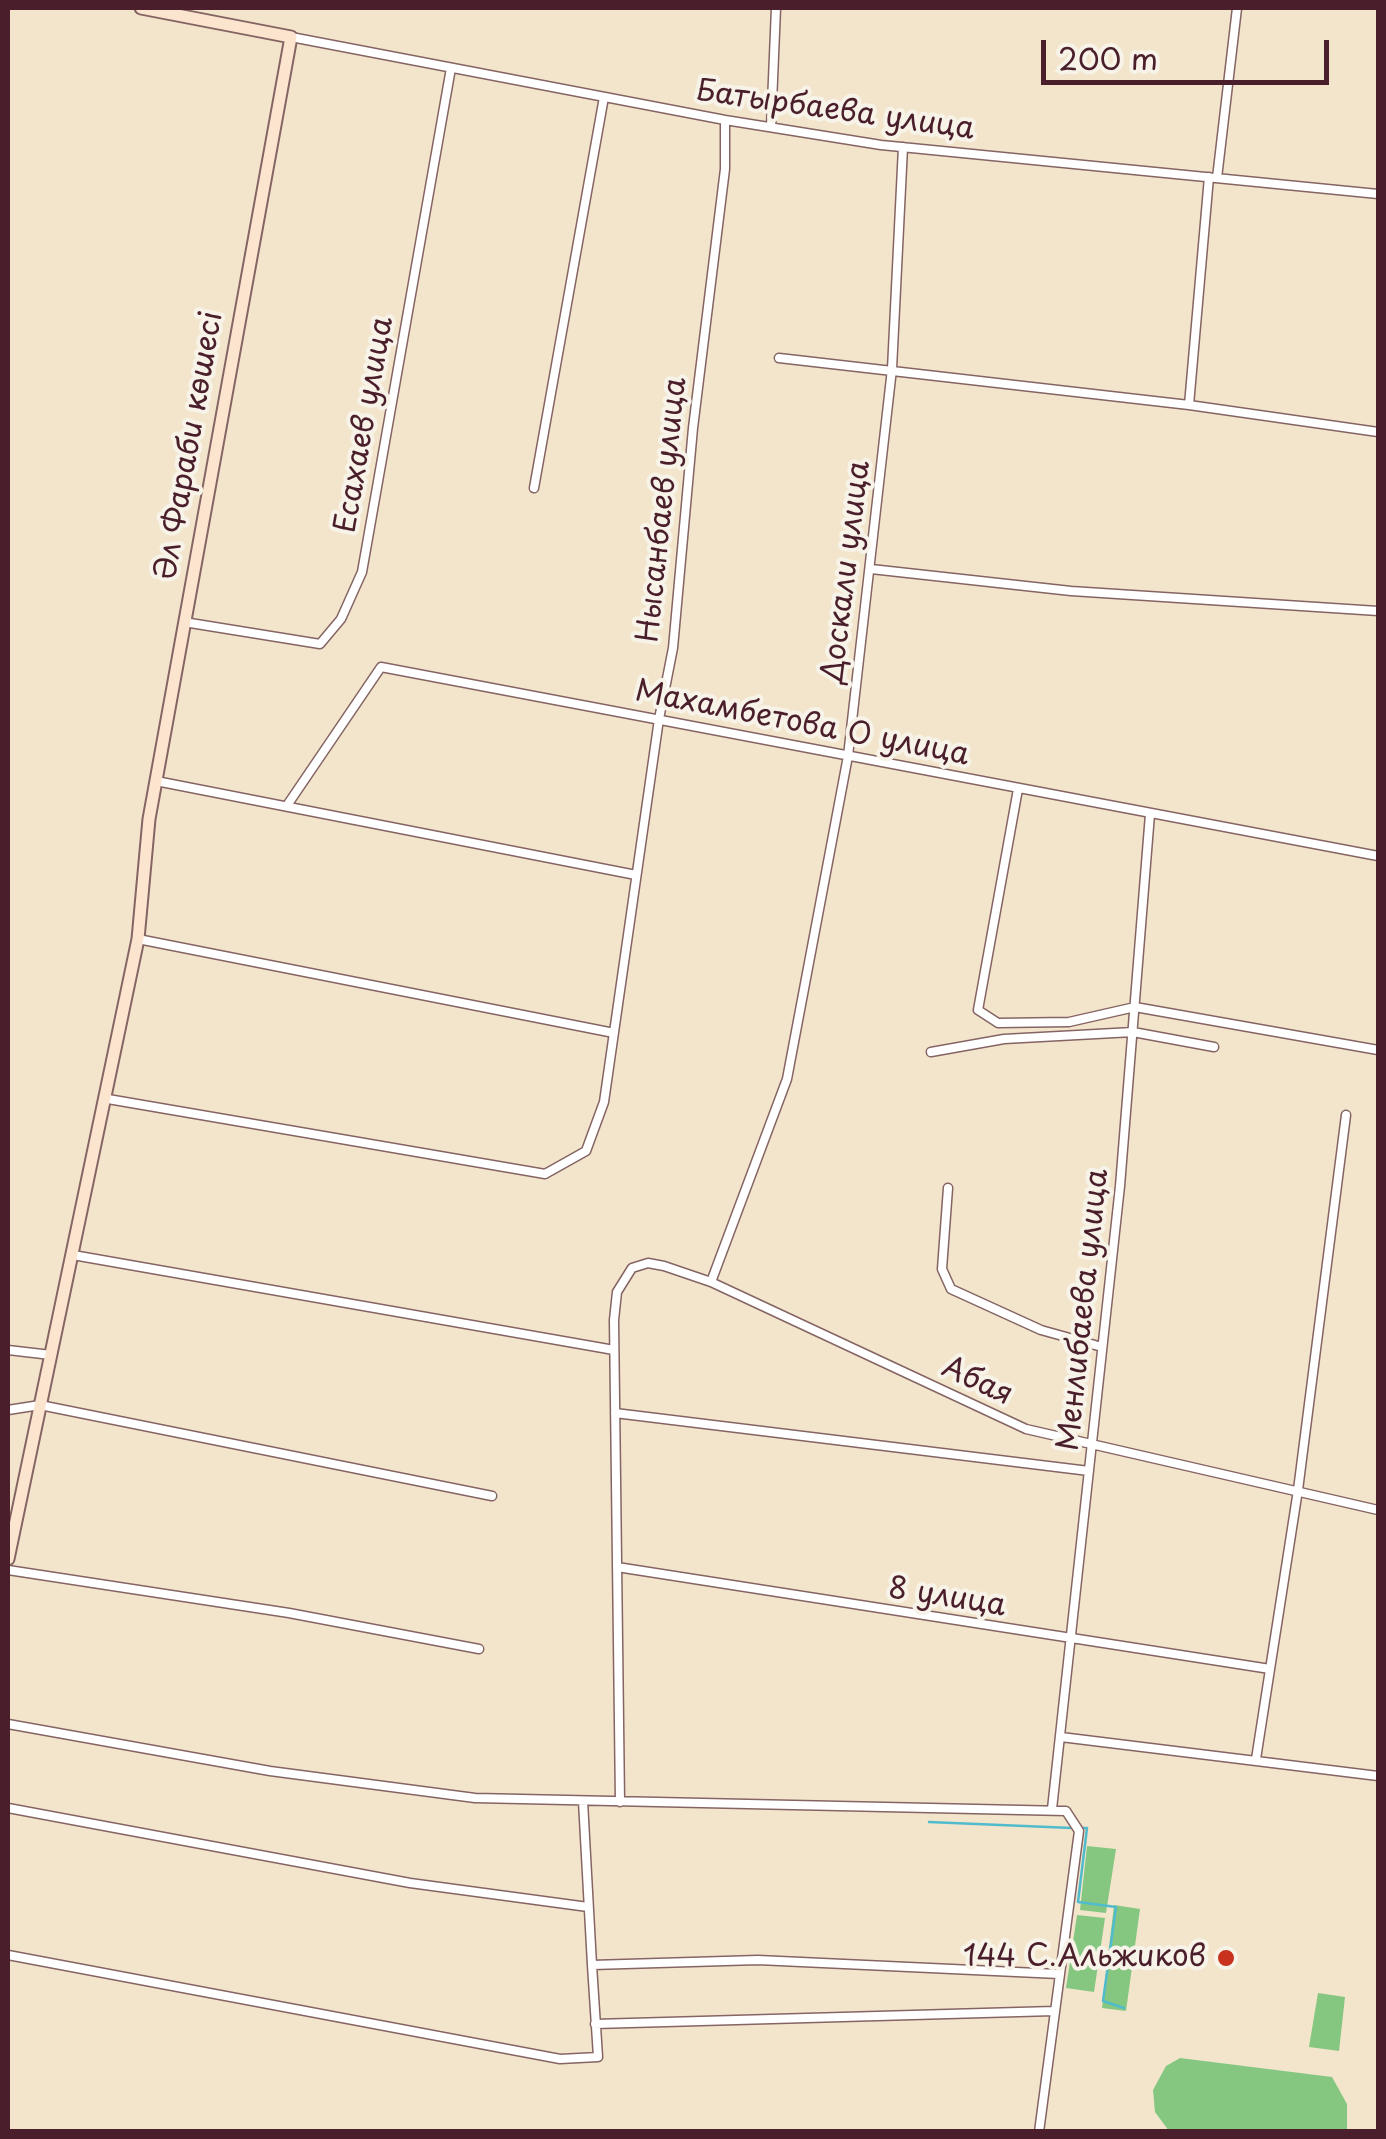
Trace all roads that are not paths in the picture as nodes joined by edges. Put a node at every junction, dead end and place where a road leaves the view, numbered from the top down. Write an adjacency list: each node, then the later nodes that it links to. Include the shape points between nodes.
1 (141, 8): 4 (street)
2 (776, 8): 8 (street)
3 (1236, 8): 10 (street)
4 (290, 37): 5 (street, Батырбаева улица); 19 (street, Әл Фараби көшесі)
5 (452, 68): 6 (street, Батырбаева улица); 19 (street, Есахаев улица, via 362,572 341,619 320,644)
6 (604, 97): 7 (street, Батырбаева улица); 16 (street)
7 (725, 120): 8 (street, Батырбаева улица); 20 (street, Нысанбаев улица, via 674,648)
8 (771, 128): 9 (street, Батырбаева улица)
9 (903, 147): 10 (street, Батырбаева улица); 13 (street, Доскали улица)
10 (1213, 178): 11 (street, Батырбаева улица); 14 (street)
11 (1378, 194)
12 (779, 358): 13 (street)
13 (892, 369): 14 (street); 17 (street, Доскали улица)
14 (1189, 405): 15 (street)
15 (1378, 432)
16 (534, 488)
17 (871, 568): 18 (street, via 1090,592); 21 (street, Доскали улица)
18 (1378, 611)
19 (184, 622): 22 (street, Әл Фараби көшесі)
20 (658, 719): 21 (street, Махамбетова О улица); 24 (street, Махамбетова О улица, via 381,666); 27 (street, Нысанбаев улица)
21 (848, 756): 23 (street, Махамбетова О улица); 39 (street, Доскали улица, via 787,1079)
22 (156, 781): 24 (street); 28 (street, Әл Фараби көшесі)
23 (1018, 788): 25 (street, Махамбетова О улица); 29 (street, via 978,1010 998,1023 1051,1022)
24 (288, 804): 27 (street)
25 (1150, 814): 26 (street, Махамбетова О улица); 29 (street, Менлибаева улица)
26 (1378, 856)
27 (636, 875): 31 (street, Нысанбаев улица)
28 (138, 939): 31 (street); 35 (street)
29 (1135, 1006): 30 (street, Менлибаева улица); 33 (street)
30 (1133, 1032): 32 (street); 34 (street, via 1004,1039); 40 (street, Менлибаева улица)
31 (614, 1033): 35 (street, Нысанбаев улица, via 604,1102 586,1151 545,1174)
32 (1214, 1047)
33 (1378, 1050)
34 (931, 1052)
35 (108, 1099): 38 (street)
36 (1346, 1115): 49 (street)
37 (948, 1188): 40 (street, via 942,1269 951,1290 1041,1330)
38 (72, 1255): 42 (street); 43 (street)
39 (711, 1282): 42 (street, Абая, via 648,1263 632,1268 617,1292); 47 (street, Абая, via 1026,1430)
40 (1102, 1347): 47 (street, Менлибаева улица)
41 (8, 1350): 43 (street)
42 (614, 1350): 46 (street)
43 (51, 1354): 44 (street)
44 (40, 1404): 45 (street); 50 (street); 52 (street)
45 (8, 1410)
46 (615, 1412): 48 (street); 53 (street)
47 (1092, 1441): 48 (street, Менлибаева улица); 49 (street, Абая)
48 (1089, 1471): 55 (street, Менлибаева улица)
49 (1298, 1490): 51 (street, Абая); 57 (street)
50 (492, 1496)
51 (1378, 1510)
52 (8, 1559)
53 (617, 1567): 55 (street, 8 улица); 63 (street)
54 (8, 1570): 56 (street)
55 (1072, 1640): 57 (street, 8 улица); 59 (street, Менлибаева улица)
56 (480, 1649)
57 (1270, 1669): 60 (street)
58 (8, 1724): 62 (street, via 270,1771 475,1798)
59 (1060, 1737): 60 (street); 65 (street, Менлибаева улица)
60 (1256, 1759): 61 (street)
61 (1378, 1776)
62 (582, 1801): 63 (street); 66 (street)
63 (620, 1802): 65 (street)
64 (8, 1808): 66 (street, via 410,1883)
65 (1052, 1809): 69 (street, via 1066,1810 1079,1831)
66 (588, 1907): 68 (street)
67 (8, 1955): 71 (street, via 560,2059 598,2057)
68 (592, 1965): 69 (street, via 776,1960); 71 (street)
69 (1059, 1974): 70 (street)
70 (1054, 2011): 71 (street); 72 (street)
71 (596, 2024)
72 (1039, 2132)

